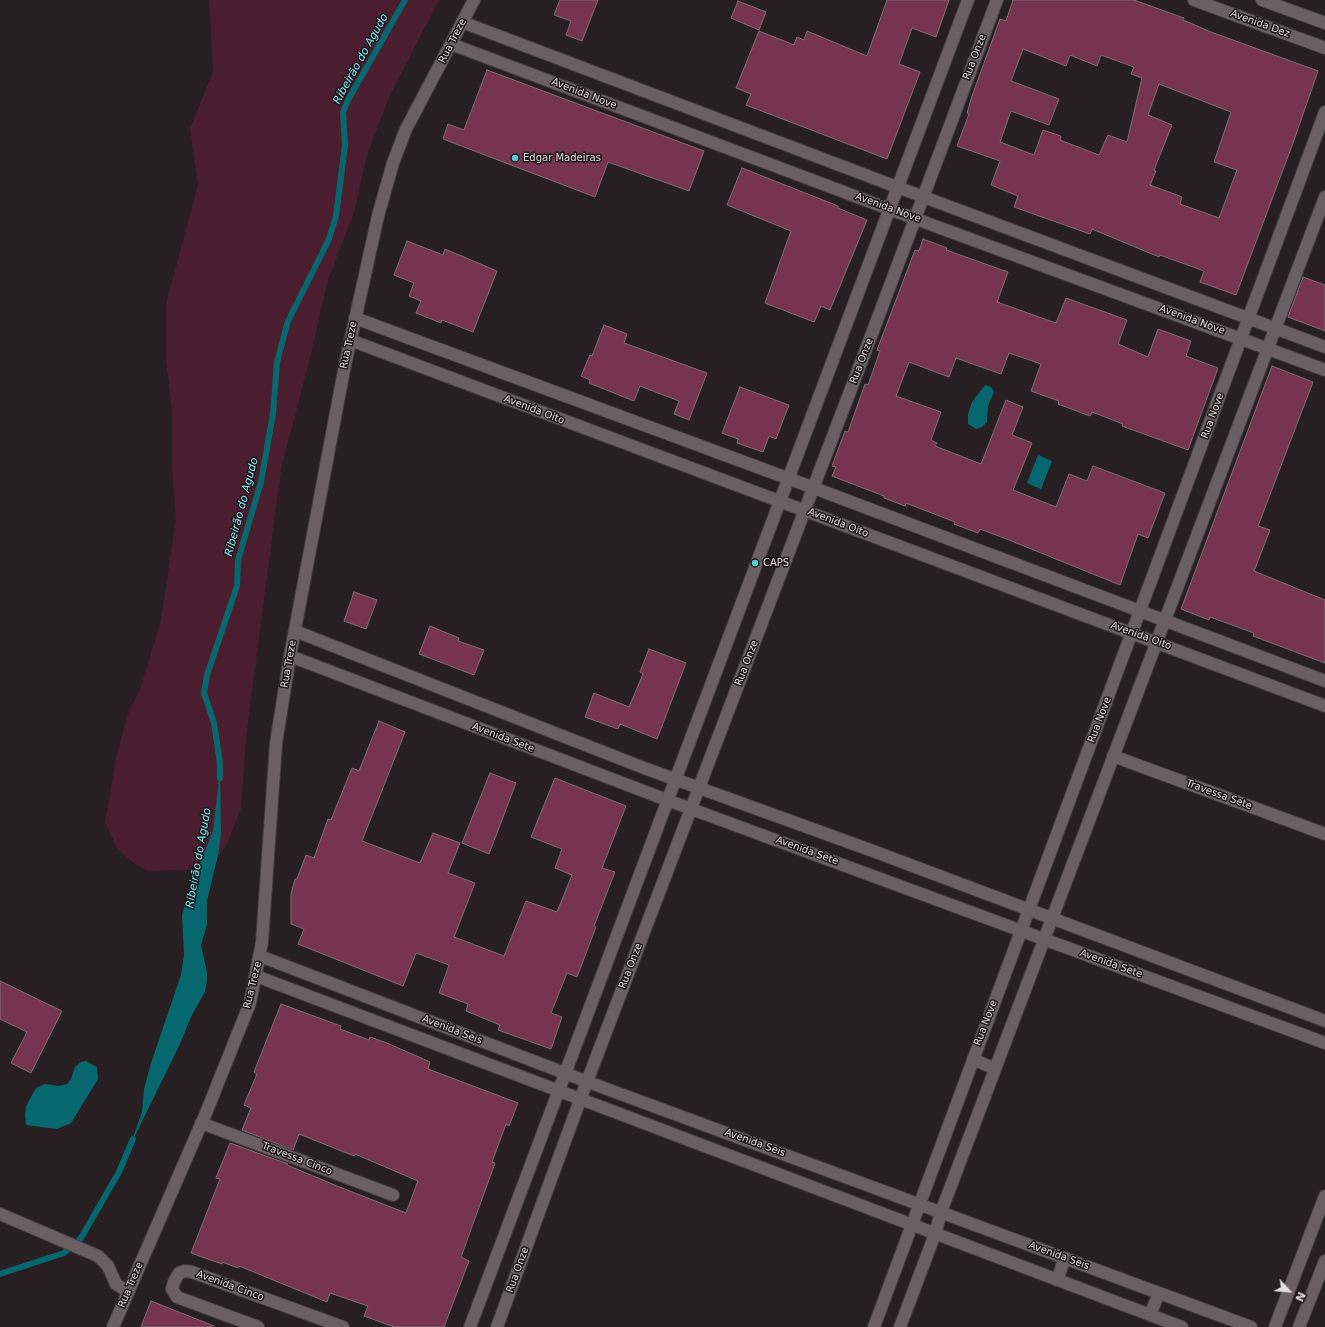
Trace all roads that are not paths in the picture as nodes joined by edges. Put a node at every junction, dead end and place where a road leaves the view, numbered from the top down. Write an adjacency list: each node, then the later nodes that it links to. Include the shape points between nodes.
1 (474, 0): 6 (street, Rua Treze)
2 (968, 0): 11 (street)
3 (997, 0): 12 (street, Rua Onze)
4 (1194, 0): 9 (street, Avenida Dez)
5 (1262, 0): 7 (street)
6 (462, 22): 8 (street, Rua Treze); 11 (street, Avenida Nove)
7 (1325, 23)
8 (451, 44): 14 (street, Avenida Nove); 16 (street, Rua Treze, via 406,129 393,163)
9 (1325, 48)
10 (1325, 112): 17 (street, Rua Nove)
11 (897, 187): 12 (street, Avenida Nove); 14 (street)
12 (923, 196): 15 (street, Rua Onze); 17 (street, Avenida Nove)
13 (1325, 197): 18 (street)
14 (889, 209): 15 (street, Avenida Nove); 24 (street)
15 (916, 218): 19 (street, Avenida Nove); 25 (street, Rua Onze)
16 (355, 318): 20 (street, Rua Treze); 24 (street)
17 (1249, 319): 18 (street, Avenida Nove); 19 (street, Rua Nove)
18 (1276, 329): 21 (street, Avenida Nove); 22 (street)
19 (1242, 338): 22 (street, Avenida Nove); 28 (street, Rua Nove)
20 (350, 340): 26 (street, Avenida Oito); 30 (street, Rua Treze)
21 (1325, 347)
22 (1268, 348): 23 (street, Avenida Nove); 29 (street)
23 (1325, 370)
24 (787, 478): 25 (street); 26 (street)
25 (814, 488): 27 (street, Rua Onze); 28 (street)
26 (779, 501): 27 (street, Avenida Oito); 37 (street)
27 (805, 510): 31 (street, Avenida Oito); 38 (street, Rua Onze)
28 (1141, 610): 29 (street); 31 (street, Rua Nove)
29 (1164, 620): 32 (street); 34 (street)
30 (295, 631): 33 (street, Rua Treze); 37 (street)
31 (1133, 633): 32 (street, Avenida Oito); 42 (street, Rua Nove)
32 (1156, 642): 35 (street, Avenida Oito); 36 (street)
33 (290, 656): 39 (street, Avenida Sete); 46 (street, Rua Treze, via 276,743)
34 (1325, 681)
35 (1325, 706)
36 (1113, 756): 41 (street, Travessa Sete); 43 (street)
37 (674, 779): 38 (street); 39 (street)
38 (700, 788): 40 (street, Rua Onze); 42 (street)
39 (667, 800): 40 (street, Avenida Sete); 56 (street)
40 (690, 808): 44 (street, Avenida Sete); 57 (street, Rua Onze)
41 (1325, 834)
42 (1028, 909): 43 (street); 44 (street, Rua Nove)
43 (1052, 918): 45 (street); 51 (street)
44 (1021, 930): 45 (street, Avenida Sete); 54 (street, Rua Nove)
45 (1044, 939): 53 (street, Avenida Sete); 55 (street)
46 (260, 956): 47 (street, Rua Treze); 48 (street, Avenida Seis)
47 (256, 976): 49 (street, Avenida Seis); 60 (street, Rua Treze, via 243,1022)
48 (380, 1002): 49 (street); 50 (street, Avenida Seis)
49 (372, 1020): 52 (street, Avenida Seis)
50 (425, 1020): 52 (street); 56 (street, Avenida Seis)
51 (1325, 1021)
52 (416, 1037): 58 (street, Avenida Seis)
53 (1325, 1043)
54 (973, 1059): 55 (street); 65 (street, Rua Nove)
55 (995, 1069): 66 (street)
56 (565, 1073): 57 (street, Avenida Seis); 58 (street)
57 (588, 1082): 59 (street, Rua Onze); 61 (street, Avenida Seis)
58 (558, 1092): 59 (street, Avenida Seis); 80 (street)
59 (580, 1100): 62 (street, Avenida Seis); 81 (street, Rua Onze)
60 (201, 1123): 63 (street, Travessa Cinco); 74 (street, Rua Treze)
61 (764, 1147): 62 (street); 65 (street, Avenida Seis)
62 (757, 1167): 69 (street, Avenida Seis)
63 (393, 1196)
64 (1325, 1196): 67 (street)
65 (918, 1204): 66 (street, Avenida Seis); 69 (street, Rua Nove)
66 (940, 1212): 70 (street); 71 (street, Avenida Seis)
67 (1322, 1213): 86 (street)
68 (0, 1214): 74 (street, via 95,1255 108,1266 116,1284)
69 (911, 1225): 70 (street, Avenida Seis); 82 (street, Rua Nove)
70 (935, 1234): 73 (street, Avenida Seis); 83 (street)
71 (1065, 1258): 73 (street); 75 (street, Avenida Seis)
72 (1325, 1261): 87 (street)
73 (1058, 1280): 76 (street, Avenida Seis)
74 (128, 1292): 77 (street, Rua Treze)
75 (1159, 1293): 76 (street); 85 (street, Avenida Seis)
76 (1150, 1315): 84 (street, Avenida Seis)
77 (113, 1327)
78 (258, 1327): 79 (street, Avenida Cinco, via 177,1297 172,1289 179,1273 192,1272)
79 (343, 1327)
80 (470, 1327)
81 (497, 1327)
82 (874, 1327)
83 (900, 1327)
84 (1182, 1327)
85 (1251, 1327)
86 (1275, 1327)
87 (1300, 1327)

